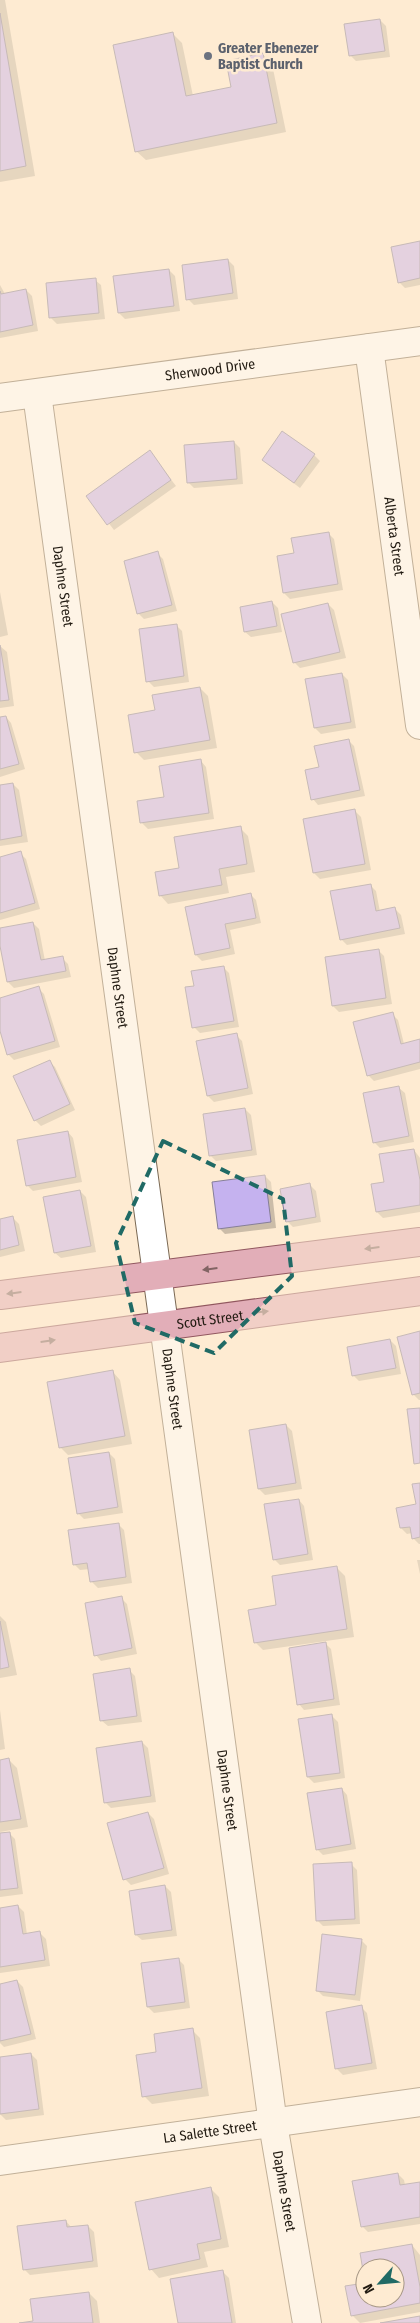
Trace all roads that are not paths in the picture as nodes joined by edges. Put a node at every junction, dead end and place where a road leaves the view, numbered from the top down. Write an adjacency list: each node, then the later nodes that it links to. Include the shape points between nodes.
1 (420, 341): 2 (street, Sherwood Drive)
2 (369, 348): 3 (street, Sherwood Drive); 5 (street, Alberta Street)
3 (37, 394): 4 (street, Sherwood Drive); 7 (street, Daphne Street)
4 (0, 398)
5 (420, 725)
6 (420, 1242): 7 (main road, one-way to 7)
7 (158, 1276): 9 (main road, one-way to 9); 10 (street, Daphne Street)
8 (420, 1291): 10 (main road, Scott Street, one-way to 8)
9 (0, 1295)
10 (164, 1324): 11 (main road, Scott Street, one-way to 10); 13 (street, Daphne Street)
11 (0, 1348)
12 (420, 2102): 13 (street, La Salette Street)
13 (273, 2124): 14 (street, La Salette Street); 15 (street, Daphne Street)
14 (0, 2161)
15 (307, 2323)

